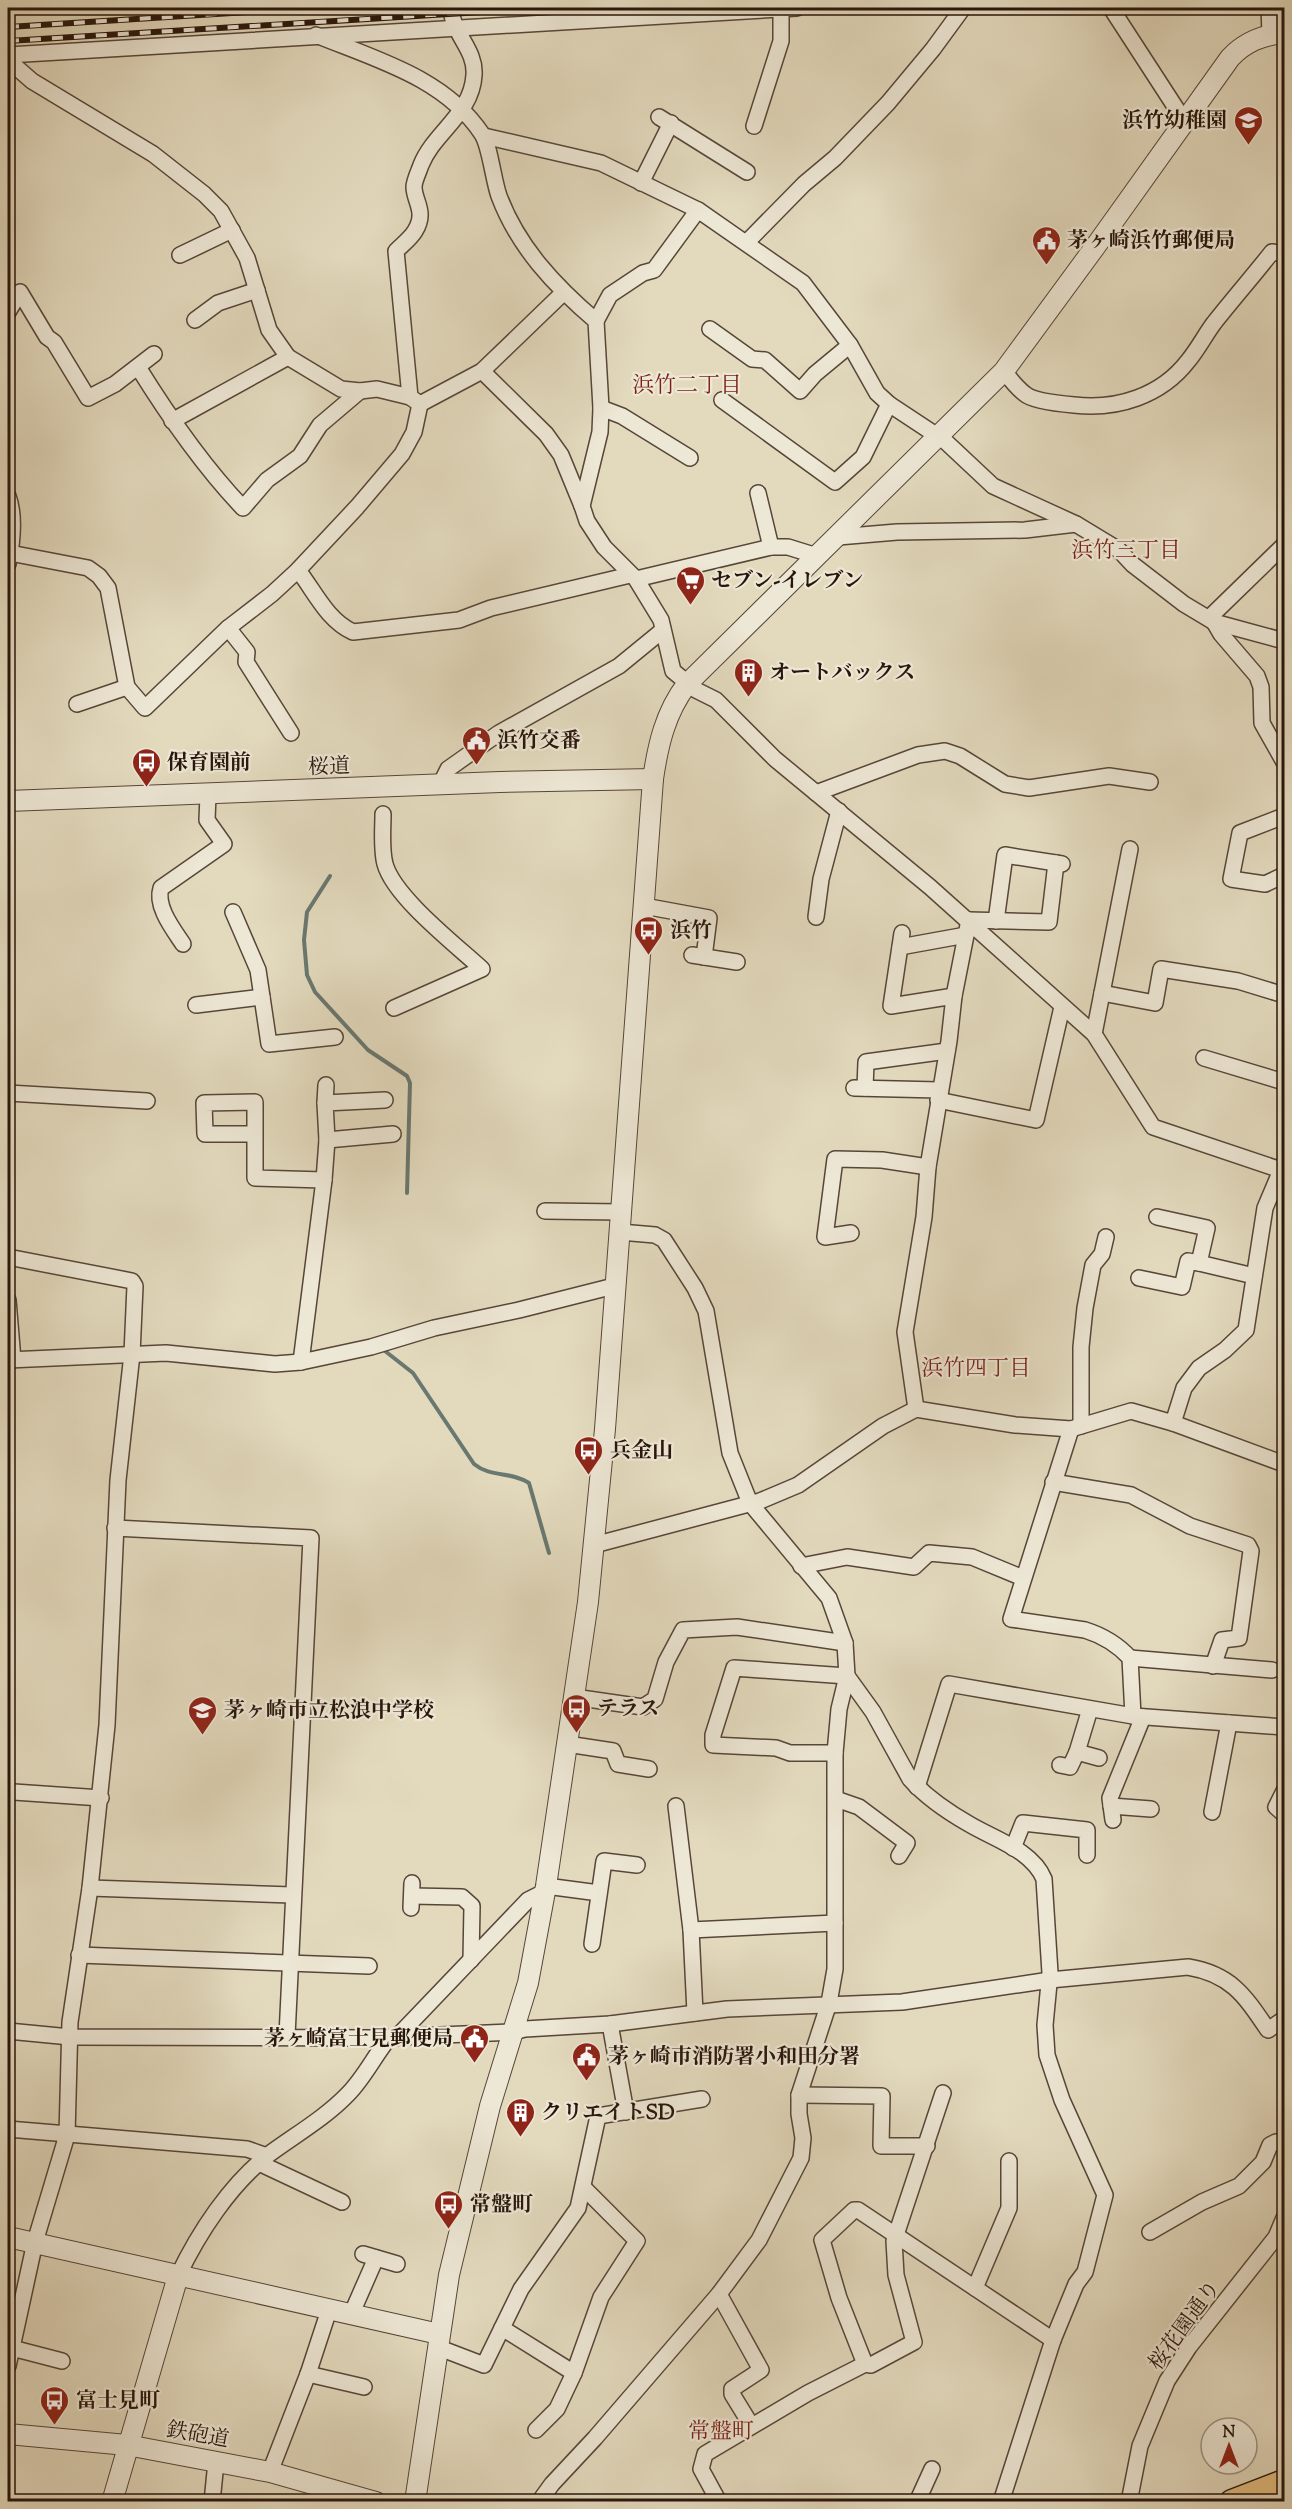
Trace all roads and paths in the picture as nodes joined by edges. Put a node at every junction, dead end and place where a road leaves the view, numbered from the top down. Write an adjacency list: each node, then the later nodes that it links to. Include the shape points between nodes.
1 (451, 8): 7 (street)
2 (797, 8): 6 (street)
3 (963, 8): 19 (street, via 888,103)
4 (1111, 8): 12 (street)
5 (1269, 8): 8 (street)
6 (781, 9): 7 (street); 13 (street, via 781,41)
7 (456, 28): 9 (street); 11 (street, via 475,65)
8 (1277, 34): 12 (street, via 1240,47)
9 (316, 35): 10 (street); 11 (street, via 428,82)
10 (8, 58): 18 (street, via 42,87 153,154 204,194)
11 (462, 111): 14 (street); 36 (street, via 422,162 414,188 420,219 416,231 395,256)
12 (1185, 122): 33 (street)
13 (754, 126)
14 (484, 136): 16 (street, via 601,163); 23 (street, via 499,196 510,218 546,275)
15 (747, 172): 16 (street, via 665,120)
16 (641, 183): 17 (street)
17 (698, 210): 19 (street); 26 (street, via 654,270 610,295)
18 (232, 230): 21 (street); 22 (street, via 247,258)
19 (747, 242): 28 (street, via 802,283)
20 (1284, 254): 33 (street, via 1272,252 1212,325 1189,361 1160,388 1140,397 1088,407 1027,396)
21 (180, 255)
22 (257, 290): 25 (street, via 218,303); 30 (street, via 269,330)
23 (563, 293): 26 (street); 32 (street)
24 (8, 312): 31 (street, via 20,292 88,399)
25 (195, 320)
26 (596, 321): 38 (street)
27 (710, 329): 28 (street, via 748,364 765,360 800,391)
28 (850, 345): 37 (street, via 873,387)
29 (154, 354): 31 (street)
30 (288, 357): 34 (street, via 341,388); 39 (street)
31 (138, 367): 39 (street)
32 (482, 371): 36 (street); 44 (street, via 546,434 561,455)
33 (1004, 371): 40 (street)
34 (360, 392): 36 (street, via 377,389); 39 (street, via 320,425 300,456 267,480 243,508 217,481)
35 (722, 400): 37 (street, via 835,482 863,457)
36 (415, 401): 51 (street, via 414,432 387,474)
37 (889, 404): 40 (street)
38 (601, 408): 41 (street, via 622,416); 44 (street, via 600,432)
39 (172, 421)
40 (938, 436): 45 (street, via 993,486); 46 (street)
41 (690, 458)
42 (758, 493): 48 (street)
43 (8, 496): 50 (street)
44 (582, 506): 52 (street, via 604,547)
45 (1076, 524): 46 (street, via 1025,530); 53 (street, via 1119,550 1184,604)
46 (837, 537): 49 (street)
47 (1284, 545): 53 (street)
48 (771, 547): 49 (street); 52 (street)
49 (817, 555): 57 (street)
50 (9, 558): 58 (street, via 88,568 99,576 108,588)
51 (298, 570): 52 (street, via 330,616 353,632 459,620 491,608); 54 (street)
52 (633, 577): 55 (street)
53 (1211, 620): 56 (street); 61 (street, via 1257,676 1262,723)
54 (228, 628): 58 (street, via 145,708); 60 (street, via 247,652 246,662)
55 (663, 630): 57 (street, via 670,667); 64 (street, via 619,666 499,733 448,769)
56 (1284, 641)
57 (687, 684): 62 (street, via 665,724); 65 (street, via 716,700 775,759)
58 (127, 687): 59 (street)
59 (77, 704)
60 (291, 733)
61 (1284, 762)
62 (653, 779): 64 (street, 桜道); 73 (street)
63 (1150, 782): 65 (street, via 1109,776 1029,788 1005,784 945,751 918,755)
64 (440, 785): 66 (street, 桜道)
65 (816, 793): 68 (street)
66 (208, 795): 67 (street, 桜道); 78 (street, via 207,820 224,844 161,888 159,895)
67 (8, 801)
68 (839, 811): 75 (street); 77 (street)
69 (383, 814): 86 (street, via 385,864 391,878 414,906 482,969)
70 (1284, 816): 72 (street, via 1240,833 1231,879 1265,884)
71 (1130, 849): 80 (street)
72 (1284, 875)
73 (645, 906): 79 (street, via 709,918 698,956); 106 (street)
74 (233, 912): 83 (street, via 258,970)
75 (816, 917)
76 (996, 921): 76 (street, via 1049,922 1059,863 1005,855); 77 (street)
77 (967, 928): 82 (street); 82 (street, via 901,940 891,1006); 85 (street)
78 (183, 944)
79 (737, 962)
80 (1102, 993): 81 (street, via 1155,1003 1161,969 1238,981); 87 (street)
81 (1284, 995)
82 (954, 996): 89 (street)
83 (262, 997): 84 (street); 88 (street, via 269,1044)
84 (196, 1005)
85 (1062, 1007): 87 (street); 94 (street, via 1036,1120)
86 (394, 1008)
87 (1094, 1034): 101 (street, via 1153,1127)
88 (335, 1037)
89 (947, 1051): 94 (street); 94 (street, via 866,1062 860,1088)
90 (1209, 1063): 91 (street)
91 (1284, 1082)
92 (326, 1085): 97 (street)
93 (8, 1093): 96 (street)
94 (938, 1095): 102 (street)
95 (385, 1100): 97 (street)
96 (147, 1101)
97 (325, 1103): 100 (street)
98 (255, 1134): 103 (street, via 255,1186 286,1177)
99 (393, 1134): 100 (street)
100 (327, 1140): 103 (street)
101 (1283, 1166): 111 (street, via 1265,1208)
102 (928, 1167): 107 (street, via 882,1160 835,1159 825,1237); 118 (street, via 905,1332)
103 (324, 1180): 117 (street)
104 (545, 1211): 106 (street)
105 (1157, 1217): 110 (street, via 1208,1228)
106 (620, 1222): 113 (street); 123 (street, via 664,1240 706,1311 730,1452)
107 (851, 1233)
108 (1106, 1237): 120 (street, via 1102,1254 1093,1265 1085,1308)
109 (8, 1257): 115 (street, via 132,1281)
110 (1199, 1263): 111 (street); 112 (street, via 1188,1261 1182,1287)
111 (1254, 1276): 119 (street, via 1246,1330 1199,1368 1184,1388)
112 (1139, 1278)
113 (614, 1286): 117 (street); 125 (street)
114 (8, 1299): 116 (street)
115 (132, 1354): 116 (street); 117 (street, via 166,1353 275,1364); 124 (street)
116 (10, 1360)
117 (301, 1362)
118 (915, 1409): 120 (street, via 1015,1425); 123 (street, via 883,1426 798,1485)
119 (1173, 1423): 120 (street, via 1131,1411); 121 (street)
120 (1076, 1428): 122 (street)
121 (1284, 1464)
122 (1053, 1482): 127 (street); 130 (street, via 1131,1495 1190,1526 1248,1545 1251,1551 1239,1638 1222,1640)
123 (750, 1503): 125 (street); 126 (street)
124 (115, 1528): 147 (street); 160 (street, via 311,1538)
125 (594, 1545): 133 (street)
126 (801, 1566): 127 (street, via 847,1557 914,1567 929,1553 972,1557); 128 (street, via 829,1598)
127 (1023, 1578): 129 (street, via 1011,1618 1096,1634)
128 (845, 1643): 132 (street); 133 (street, via 737,1627 683,1630 666,1662 655,1699 643,1707)
129 (1130, 1658): 130 (street); 135 (street)
130 (1213, 1666): 131 (street)
131 (1272, 1670)
132 (847, 1676): 140 (street); 140 (street, via 734,1668 713,1735 713,1745); 144 (street)
133 (574, 1697): 138 (street)
134 (1090, 1708): 135 (street); 139 (street); 144 (street, via 949,1684)
135 (1138, 1717): 136 (street); 150 (street, via 1110,1798 1112,1813)
136 (1229, 1723): 137 (street); 151 (street)
137 (1284, 1727)
138 (567, 1744): 143 (street, via 614,1750 618,1764); 158 (street)
139 (1077, 1752): 141 (street); 142 (street, via 1070,1767)
140 (835, 1753): 148 (street)
141 (1099, 1758)
142 (1060, 1765)
143 (649, 1769)
144 (917, 1787): 153 (street, via 950,1812)
145 (1284, 1791): 152 (street, via 1276,1807)
146 (14, 1792): 147 (street)
147 (100, 1798): 157 (street)
148 (836, 1799): 155 (street, via 859,1807 907,1843); 162 (street)
149 (676, 1806): 163 (street)
150 (1151, 1809)
151 (1212, 1812)
152 (1284, 1814)
153 (1013, 1848): 154 (street, via 1023,1823 1055,1826 1087,1830); 169 (street, via 1040,1869 1044,1879)
154 (1087, 1855)
155 (899, 1856)
156 (637, 1865): 159 (street, via 604,1861)
157 (90, 1888): 160 (street); 165 (street)
158 (545, 1889): 159 (street); 166 (street, via 528,1900); 175 (street, via 528,1983)
159 (599, 1893): 164 (street)
160 (292, 1895): 167 (street)
161 (412, 1896): 166 (street, via 462,1897 472,1906)
162 (835, 1923): 163 (street); 170 (street, via 835,1969)
163 (691, 1930): 171 (street)
164 (592, 1944)
165 (79, 1955): 167 (street); 177 (street)
166 (471, 1960): 178 (street)
167 (290, 1962): 168 (street); 176 (street)
168 (369, 1966)
169 (1050, 1980): 170 (street, via 902,2002); 172 (street, via 1165,1967 1205,1969 1227,1979 1268,2030); 203 (street, via 1045,2025 1047,2055 1062,2100 1105,2195 1084,2272)
170 (829, 2003): 171 (street); 180 (street)
171 (695, 2013): 173 (street)
172 (1284, 2019)
173 (610, 2024): 175 (street); 182 (street)
174 (8, 2031): 177 (street)
175 (513, 2032): 178 (street); 204 (street, via 490,2106 449,2275)
176 (287, 2036): 177 (street); 178 (street)
177 (70, 2037): 184 (street)
178 (393, 2038): 187 (street, via 332,2109)
179 (943, 2092): 186 (street)
180 (799, 2096): 186 (street, via 882,2096 881,2146); 199 (street, via 801,2158 759,2240)
181 (702, 2099): 182 (street)
182 (626, 2112): 189 (street, via 598,2116)
183 (8, 2129): 184 (street)
184 (67, 2135): 187 (street, via 247,2149); 195 (street)
185 (1284, 2143): 192 (street, via 1270,2145 1263,2162 1239,2186)
186 (927, 2146): 193 (street)
187 (263, 2160): 190 (street); 197 (street, via 224,2202)
188 (1009, 2161): 198 (street, via 1009,2208)
189 (583, 2187): 202 (street, via 578,2208 521,2289); 209 (street, via 637,2241 601,2297)
190 (342, 2202)
191 (1284, 2218): 229 (street, 桜花園通り, via 1276,2237 1167,2381 1140,2446)
192 (1150, 2232)
193 (895, 2236): 198 (street); 207 (street, via 896,2275 914,2342 871,2365); 207 (street, via 854,2210 822,2240)
194 (8, 2237): 195 (street)
195 (35, 2242): 197 (street); 205 (street)
196 (397, 2264): 201 (street, via 369,2256)
197 (178, 2276): 200 (street); 215 (street)
198 (975, 2288): 203 (street)
199 (719, 2294): 212 (street, via 761,2370 732,2389); 225 (street)
200 (329, 2310): 201 (street); 210 (street)
201 (351, 2315): 204 (street)
202 (502, 2328): 204 (street, via 484,2365); 209 (street)
203 (1053, 2340): 228 (street)
204 (438, 2341): 224 (street)
205 (12, 2348): 206 (street); 208 (street)
206 (62, 2361)
207 (865, 2364): 212 (street)
208 (8, 2366)
209 (574, 2373): 213 (street, via 557,2409)
210 (308, 2374): 211 (street); 218 (street)
211 (364, 2386)
212 (751, 2425): 226 (street, via 705,2454 700,2469)
213 (536, 2430)
214 (8, 2434): 215 (street, 鉄砲道)
215 (127, 2445): 216 (street, 鉄砲道); 221 (street)
216 (216, 2462): 218 (street, 鉄砲道); 222 (street)
217 (932, 2469): 227 (street)
218 (270, 2472): 223 (street, 鉄砲道)
219 (1284, 2482): 230 (main road)
220 (1284, 2499): 231 (main road)
221 (112, 2502)
222 (212, 2502)
223 (376, 2502)
224 (415, 2502)
225 (539, 2502)
226 (719, 2502)
227 (917, 2502)
228 (1001, 2502)
229 (1129, 2502)
230 (1233, 2502)
231 (1279, 2502)

